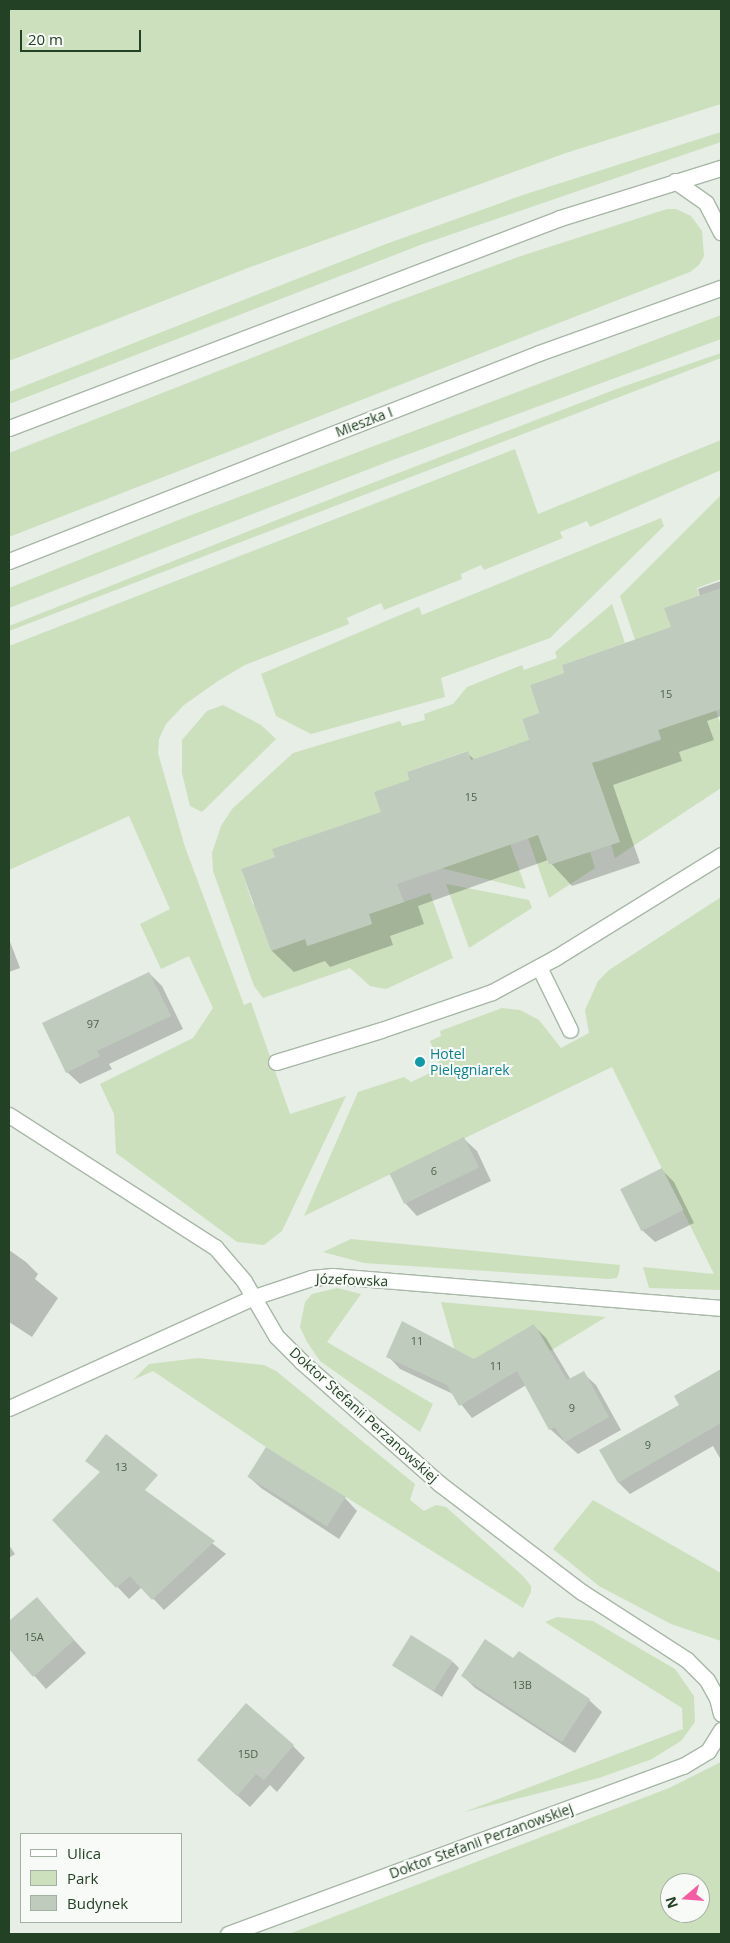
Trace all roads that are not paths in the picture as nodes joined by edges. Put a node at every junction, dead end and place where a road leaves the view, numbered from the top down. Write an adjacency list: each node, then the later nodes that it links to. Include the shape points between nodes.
1 (721, 168): 2 (street)
2 (675, 181): 3 (street, via 706,203); 5 (street, via 560,218 416,271)
3 (721, 232)
4 (721, 288): 6 (street, Mieszka I, via 539,353)
5 (9, 428)
6 (9, 562)
7 (721, 855): 8 (street)
8 (539, 967): 9 (street); 10 (street, via 492,992 445,1010)
9 (570, 1030)
10 (276, 1062)
11 (9, 1114): 12 (street, Doktor Stefanii Perzanowskiej, via 215,1247)
12 (254, 1297): 13 (street, Józefowska, via 291,1282 333,1276); 14 (street, Józefowska); 15 (street, Doktor Stefanii Perzanowskiej, via 276,1336 440,1484 582,1592 687,1660 707,1680)
13 (721, 1308)
14 (9, 1408)
15 (721, 1714)
16 (721, 1730): 17 (street, Doktor Stefanii Perzanowskiej, via 708,1751 683,1766)
17 (228, 1934)

